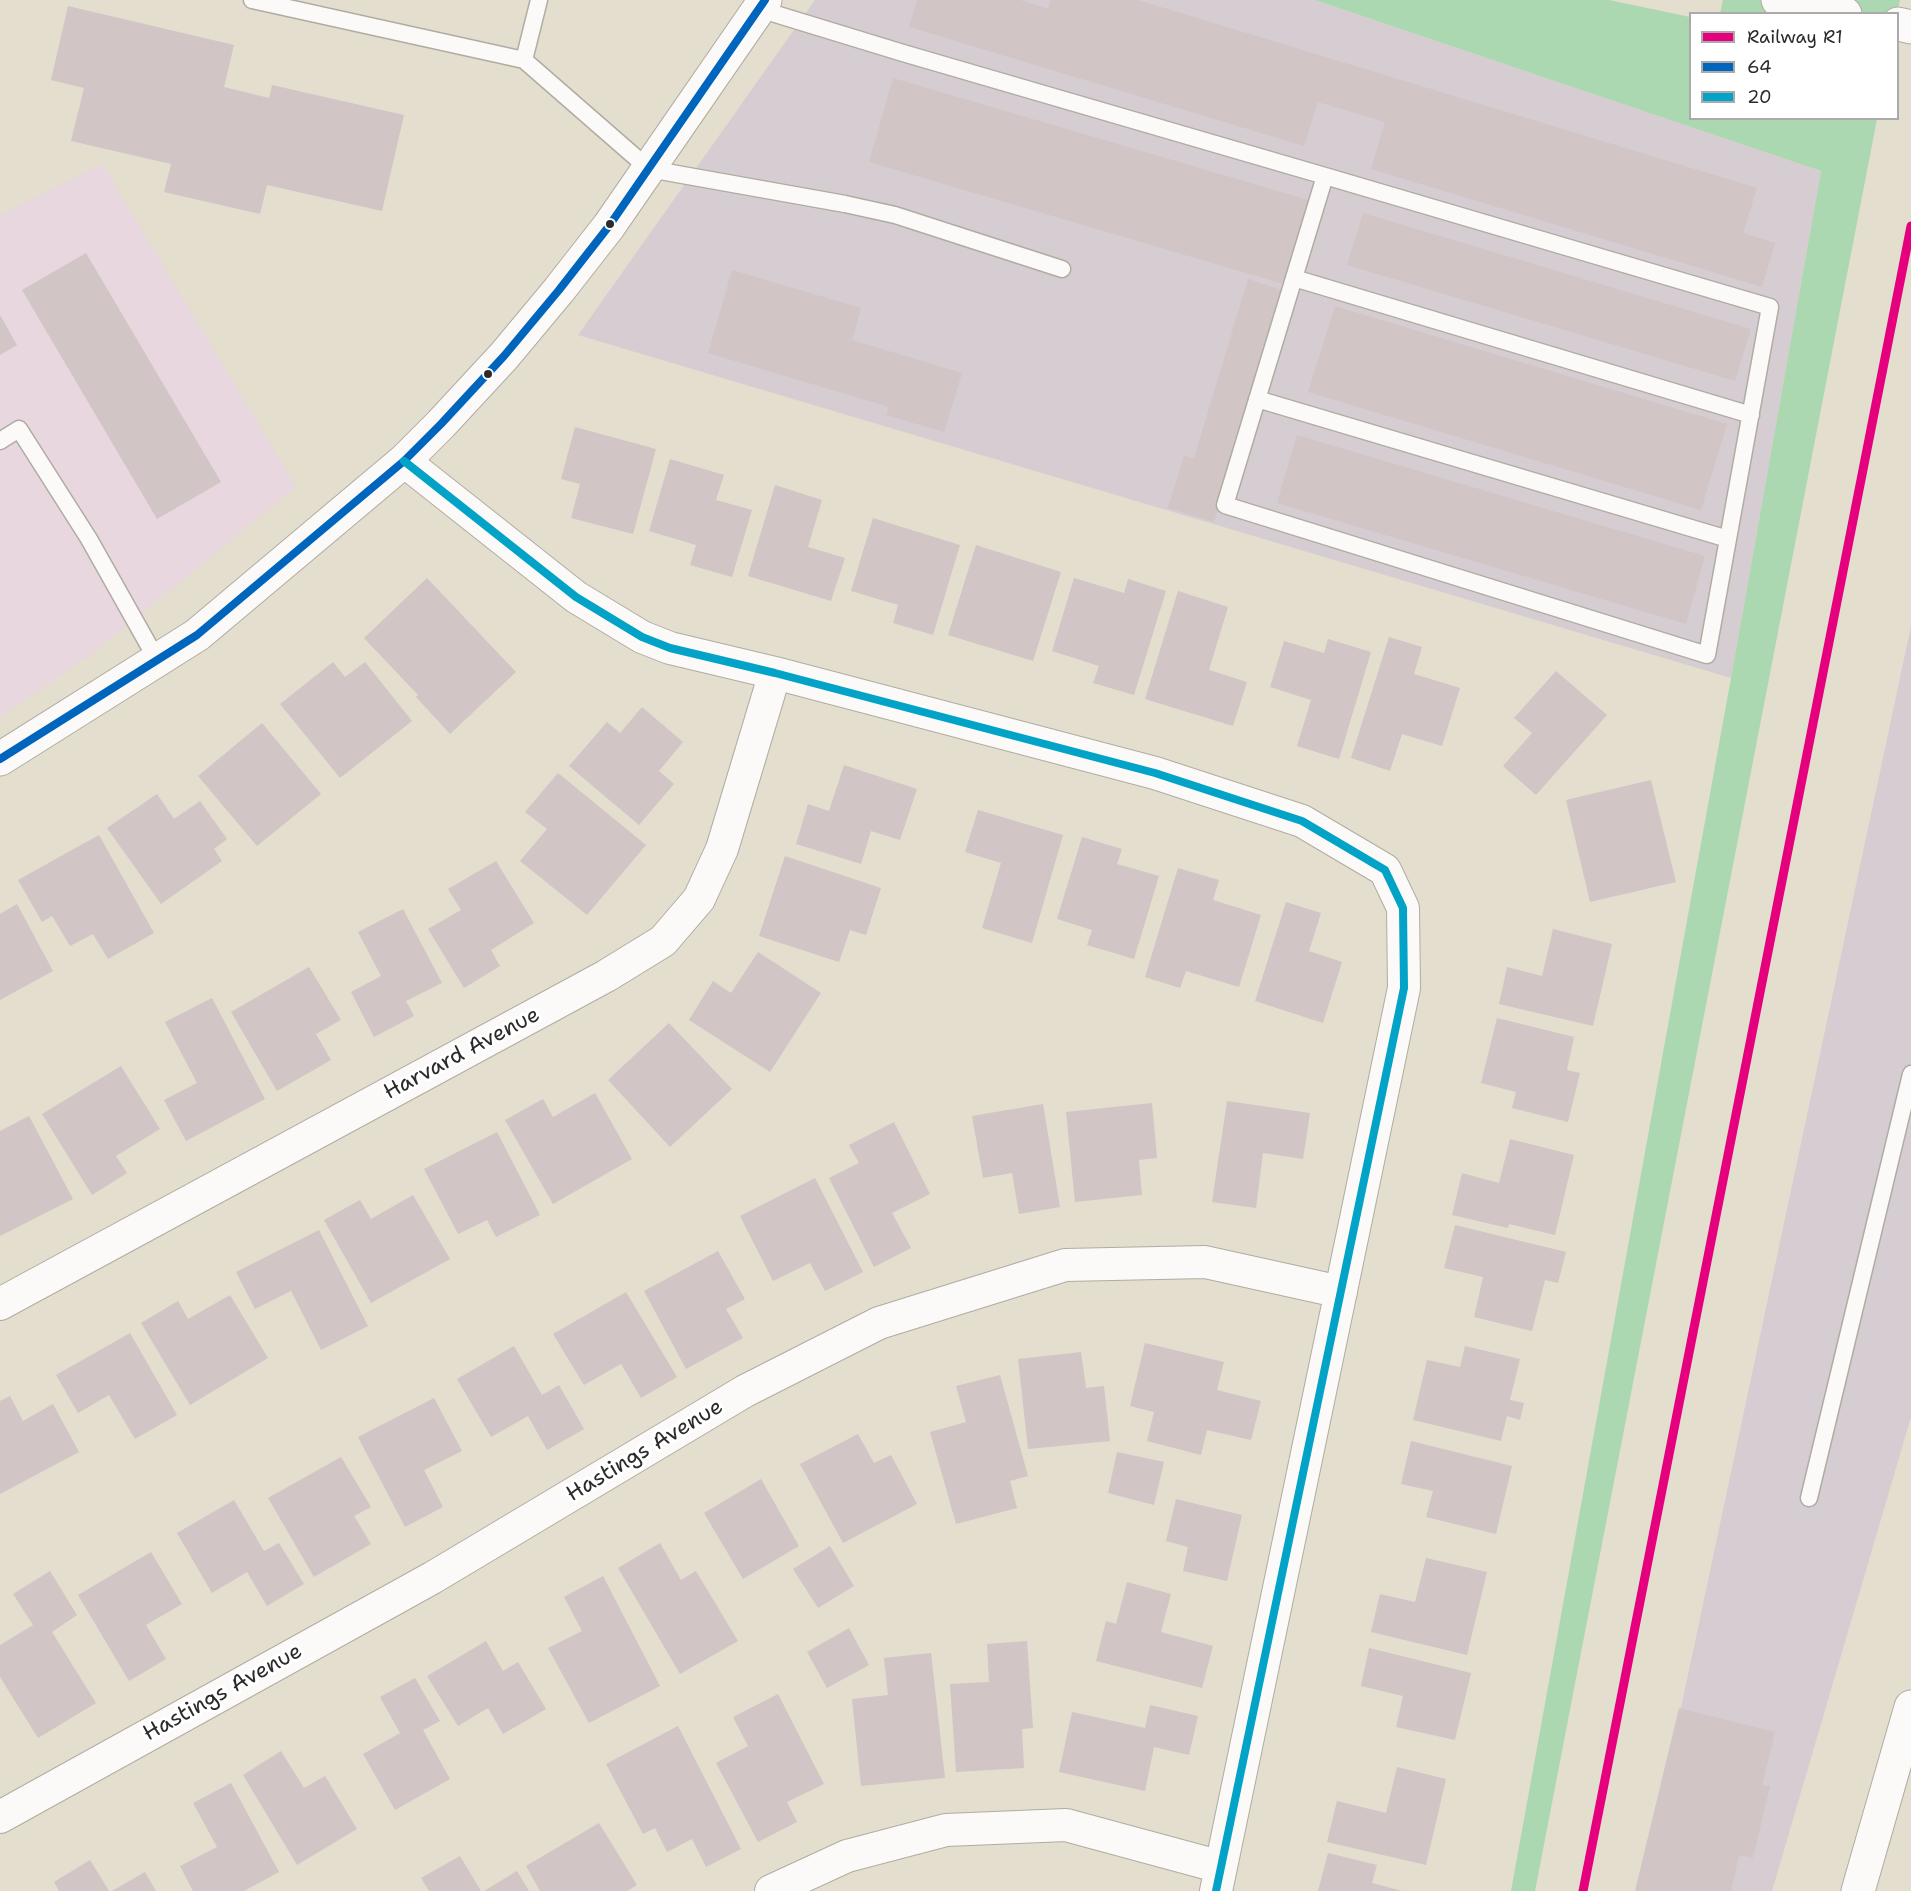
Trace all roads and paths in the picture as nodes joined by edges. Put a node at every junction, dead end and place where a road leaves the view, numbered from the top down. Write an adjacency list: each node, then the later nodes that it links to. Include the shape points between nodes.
1 (252, 0): 6 (lane)
2 (539, 0): 6 (lane)
3 (1778, 0): 5 (main road)
4 (762, 4): 7 (main road); 8 (lane, via 903,53)
5 (1835, 12)
6 (524, 60): 7 (lane)
7 (649, 169): 9 (lane, via 895,215); 14 (main road, via 511,348)
8 (1325, 176): 10 (lane); 12 (lane, via 1770,307)
9 (1062, 269)
10 (1294, 278): 11 (lane); 12 (lane)
11 (1257, 399): 15 (lane); 15 (lane, via 1225,505 1707,655)
12 (1751, 416): 15 (lane)
13 (0, 441): 16 (lane, via 19,429 89,538)
14 (404, 461): 16 (main road, via 197,635); 17 (street, via 576,597 642,637 670,648)
15 (1728, 539)
16 (157, 660): 18 (main road)
17 (775, 673): 20 (street, via 1155,773 1302,821 1385,870 1403,908 1404,988); 21 (street, Harvard Avenue, via 722,849 699,898 663,941 606,976)
18 (0, 759)
19 (1911, 1074): 22 (lane)
20 (1341, 1292): 24 (street, Hastings Avenue, via 1205,1262 1065,1265 879,1323 746,1391 432,1578); 25 (street)
21 (0, 1304)
22 (1809, 1498)
23 (1911, 1707): 27 (main road)
24 (0, 1817)
25 (1218, 1879): 26 (street, via 1066,1825 946,1830 847,1856)
26 (771, 1891)
27 (1858, 1891)

